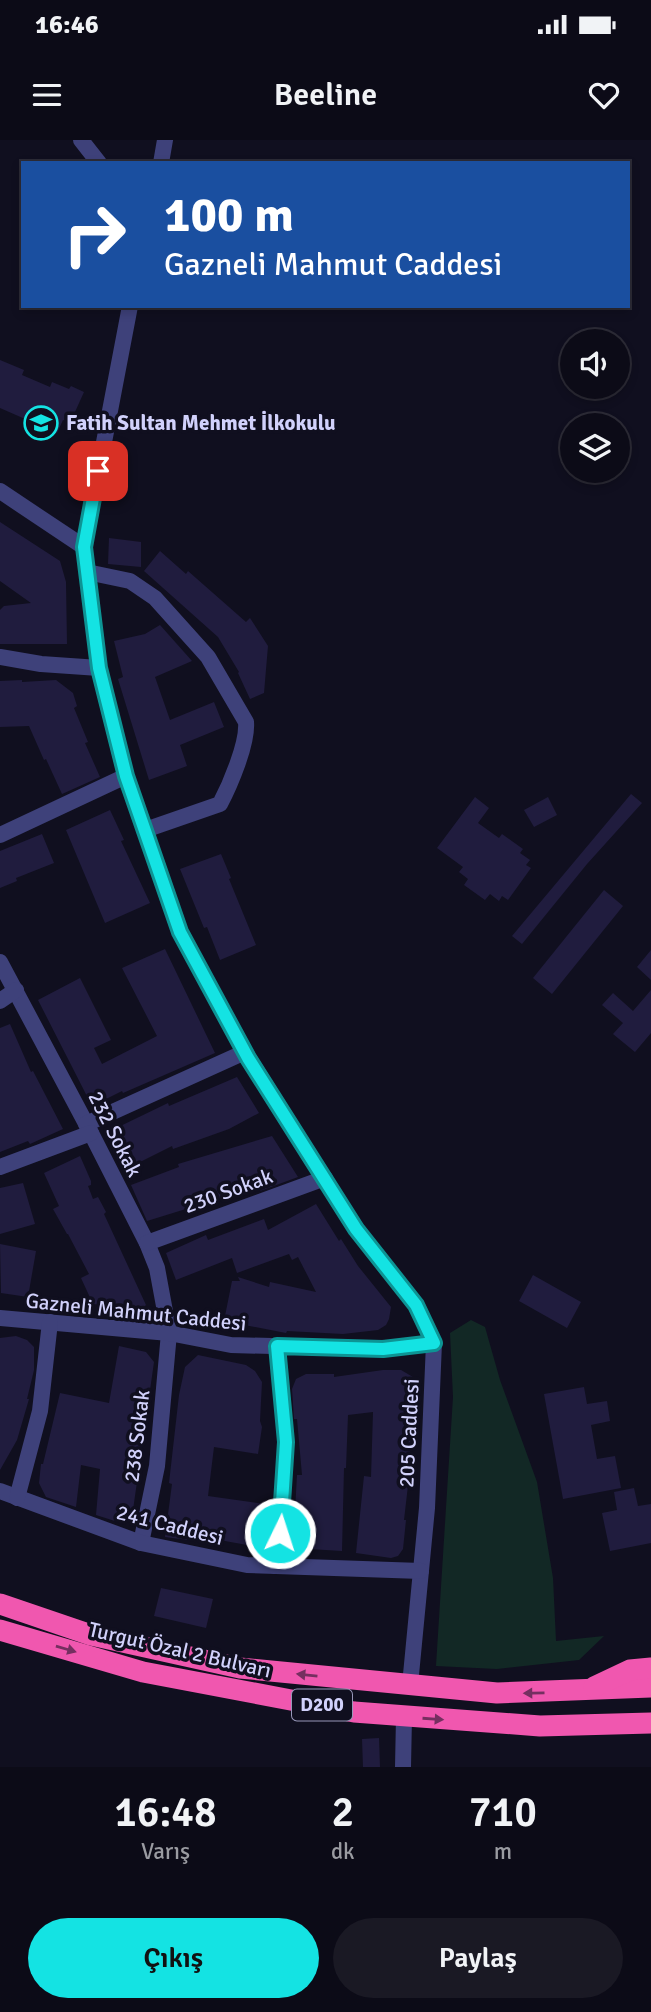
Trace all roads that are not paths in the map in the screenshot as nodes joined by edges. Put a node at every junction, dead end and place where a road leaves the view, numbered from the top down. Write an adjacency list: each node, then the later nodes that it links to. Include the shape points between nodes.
1 (81, 140): 3 (street)
2 (165, 140): 4 (street)
3 (97, 161)
4 (161, 161)
5 (130, 308): 7 (street, 205 Caddesi)
6 (0, 491): 7 (street)
7 (84, 547): 8 (street, 205 Caddesi)
8 (87, 572): 10 (street, 205 Caddesi); 12 (street, via 130,580 155,598 208,657 246,722 247,732 220,804)
9 (0, 657): 10 (street)
10 (99, 668): 11 (street, 205 Caddesi)
11 (126, 776): 12 (street, 205 Caddesi); 13 (street)
12 (145, 831): 17 (street, 205 Caddesi, via 180,932)
13 (0, 835)
14 (0, 962): 15 (street, 232 Sokak)
15 (16, 990): 16 (street); 18 (street, 232 Sokak)
16 (0, 1001)
17 (245, 1052): 18 (street); 20 (street, 205 Caddesi)
18 (88, 1129): 19 (street); 21 (street, 232 Sokak)
19 (0, 1167)
20 (325, 1178): 21 (street, 230 Sokak); 25 (street, 205 Caddesi, via 356,1229 416,1305)
21 (147, 1243): 24 (street, 232 Sokak, via 157,1268)
22 (0, 1318): 23 (street, Gazneli Mahmut Caddesi)
23 (50, 1322): 24 (street, Gazneli Mahmut Caddesi); 28 (street, via 40,1412)
24 (169, 1333): 26 (street, Gazneli Mahmut Caddesi, via 231,1345); 29 (street, 238 Sokak, via 157,1466)
25 (434, 1343): 26 (street, Gazneli Mahmut Caddesi, via 383,1349); 31 (street, 205 Caddesi)
26 (277, 1346): 30 (street, via 286,1442)
27 (0, 1491): 28 (street, 241 Caddesi)
28 (17, 1498): 29 (street, 241 Caddesi)
29 (141, 1543): 30 (street, 241 Caddesi, via 247,1565)
30 (275, 1566): 31 (street, 241 Caddesi)
31 (421, 1571): 35 (street, 205 Caddesi)
32 (0, 1604): 35 (highway, Turgut Özal 2 Bulvarı / D200, one-way to 32, via 240,1668 91,1635)
33 (0, 1630): 38 (highway, Turgut Özal 2 Bulvarı / D200, one-way to 38, via 143,1672 354,1712)
34 (651, 1668): 37 (highway, Turgut Özal 2 Bulvarı, via 630,1670)
35 (410, 1685): 37 (highway, Turgut Özal 2 Bulvarı / D200, one-way to 35, via 496,1693)
36 (651, 1688): 37 (highway, Turgut Özal 2 Bulvarı / D200)
37 (584, 1692)
38 (404, 1717): 40 (highway, Turgut Özal 2 Bulvarı / D200, one-way to 40, via 540,1726); 42 (street)
39 (651, 1723): 40 (highway, Turgut Özal 2 Bulvarı / D200)
40 (601, 1724): 41 (highway, Turgut Özal 2 Bulvarı)
41 (651, 1734)
42 (402, 1767)

